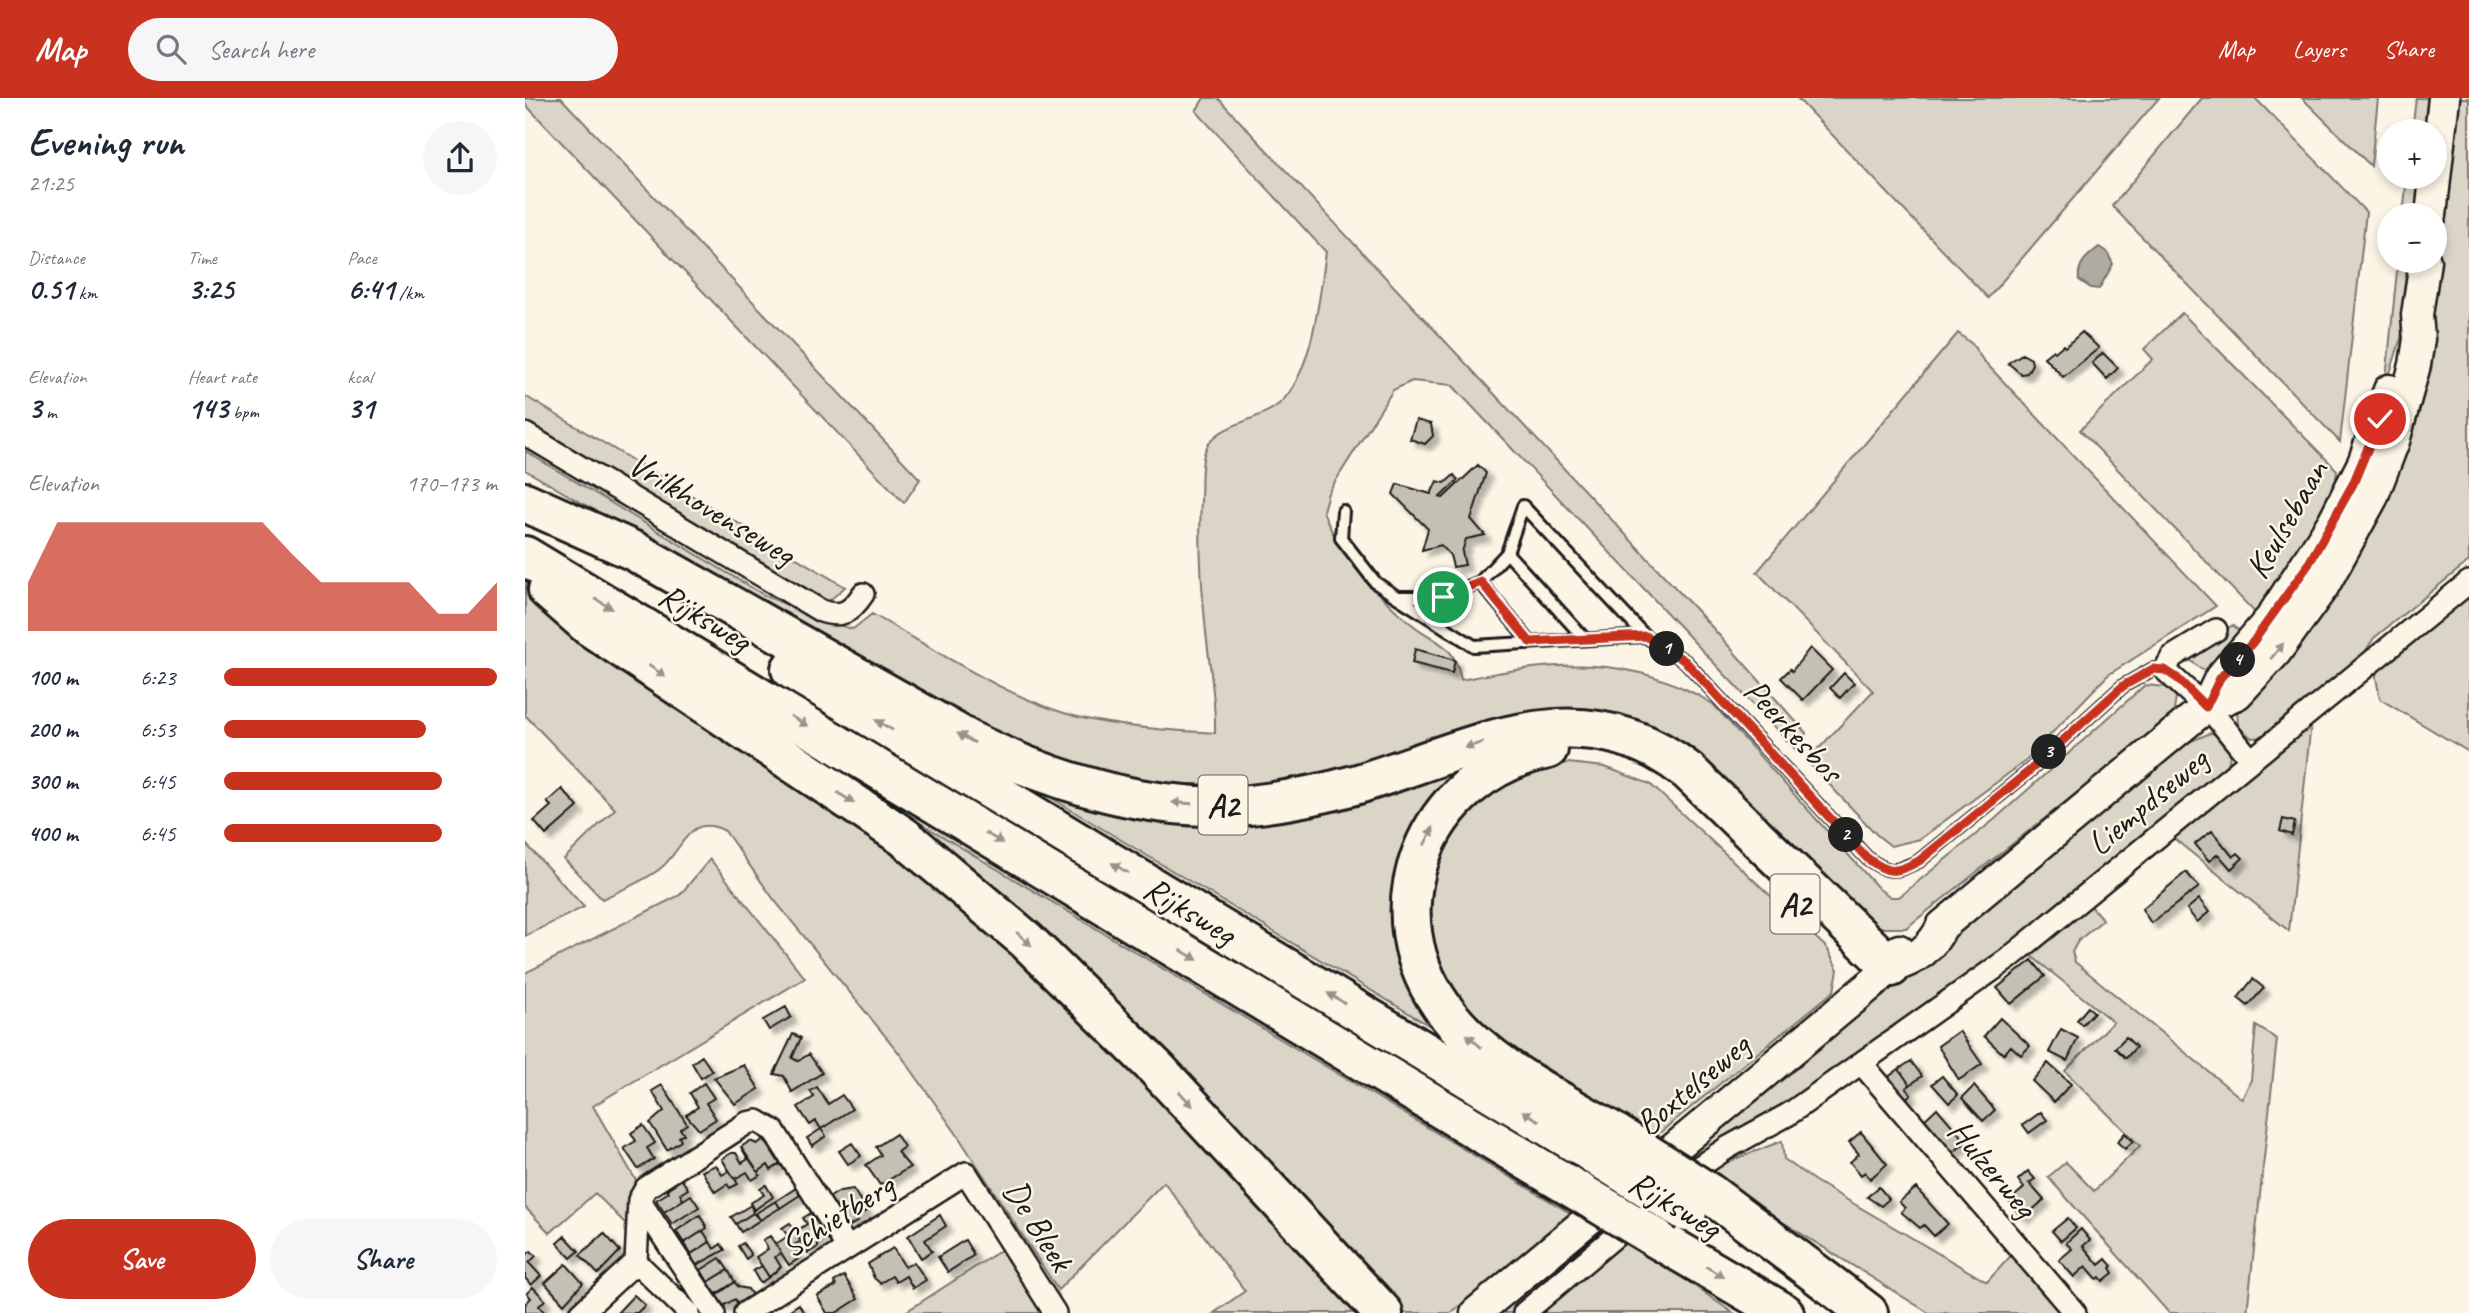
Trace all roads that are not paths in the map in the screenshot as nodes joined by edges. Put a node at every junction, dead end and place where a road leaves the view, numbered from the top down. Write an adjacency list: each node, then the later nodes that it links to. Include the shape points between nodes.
1 (2444, 98): 2 (main road)
2 (2432, 203)
3 (2423, 273): 20 (main road, Keulsebaan, via 2417,315 2363,463 2333,522 2271,618 2220,678)
4 (525, 434): 13 (street, Vrilkhovenseweg, via 821,611 847,613)
5 (525, 502): 23 (highway, A2, one-way to 5, via 1688,771 1650,745 1627,736 1586,728 1537,729 1477,743 1357,784 1247,805 1180,804 1104,792 1021,766 974,743 634,551)
6 (525, 507): 25 (highway, Rijksweg / A2, one-way to 6)
7 (1343, 511): 14 (lane, via 1341,538 1376,583)
8 (1507, 554): 11 (lane); 16 (lane, via 1523,506); 17 (lane)
9 (525, 556): 39 (highway, Rijksweg, one-way to 39, bridge)
10 (525, 571): 36 (highway, one-way to 36, via 589,626 904,837 1025,940 1157,1069)
11 (1481, 582): 14 (lane, via 1443,597); 18 (lane)
12 (2469, 582): 21 (street, Liempdseweg)
13 (863, 594)
14 (1397, 597): 18 (lane, via 1473,646)
15 (2216, 630): 19 (street, Peerkesbos, via 2172,657)
16 (1646, 636): 17 (lane); 19 (lane, Peerkesbos, via 1685,661 1867,858 1898,872 1919,861 2016,782 2123,686 2153,669)
17 (1584, 638): 18 (lane)
18 (1530, 642)
19 (2165, 670): 20 (street)
20 (2206, 707): 21 (street); 22 (main road, Keulsebaan)
21 (2251, 759): 24 (street, Liempdseweg, via 2008,959)
22 (1942, 926): 23 (main road, Boxtelseweg, via 1935,941)
23 (1883, 975): 25 (highway, A2, one-way to 23, via 1489,1054 1449,1016 1422,972 1410,899 1423,848 1447,807 1490,770 1533,752 1570,747 1617,753 1654,769); 37 (main road, Boxtelseweg)
24 (1862, 1064): 38 (street, Boxtelseweg, via 1690,1173); 42 (street, Hulzerweg)
25 (1601, 1142): 28 (highway, Rijksweg / A2, bridge)
26 (966, 1173): 29 (street, Schietberg); 35 (street, De Bleek)
27 (639, 1200): 29 (street, via 646,1188 757,1121 774,1131); 30 (street); 33 (street)
28 (1698, 1202): 40 (highway, Rijksweg / A2); 41 (highway, A2)
29 (846, 1247): 34 (street, Schietberg)
30 (636, 1262): 31 (street); 32 (street)
31 (581, 1313)
32 (689, 1313)
33 (714, 1313)
34 (745, 1313)
35 (1055, 1313)
36 (1383, 1313)
37 (1476, 1313)
38 (1524, 1313)
39 (1784, 1313)
40 (1856, 1313)
41 (1868, 1313)
42 (2075, 1313)

